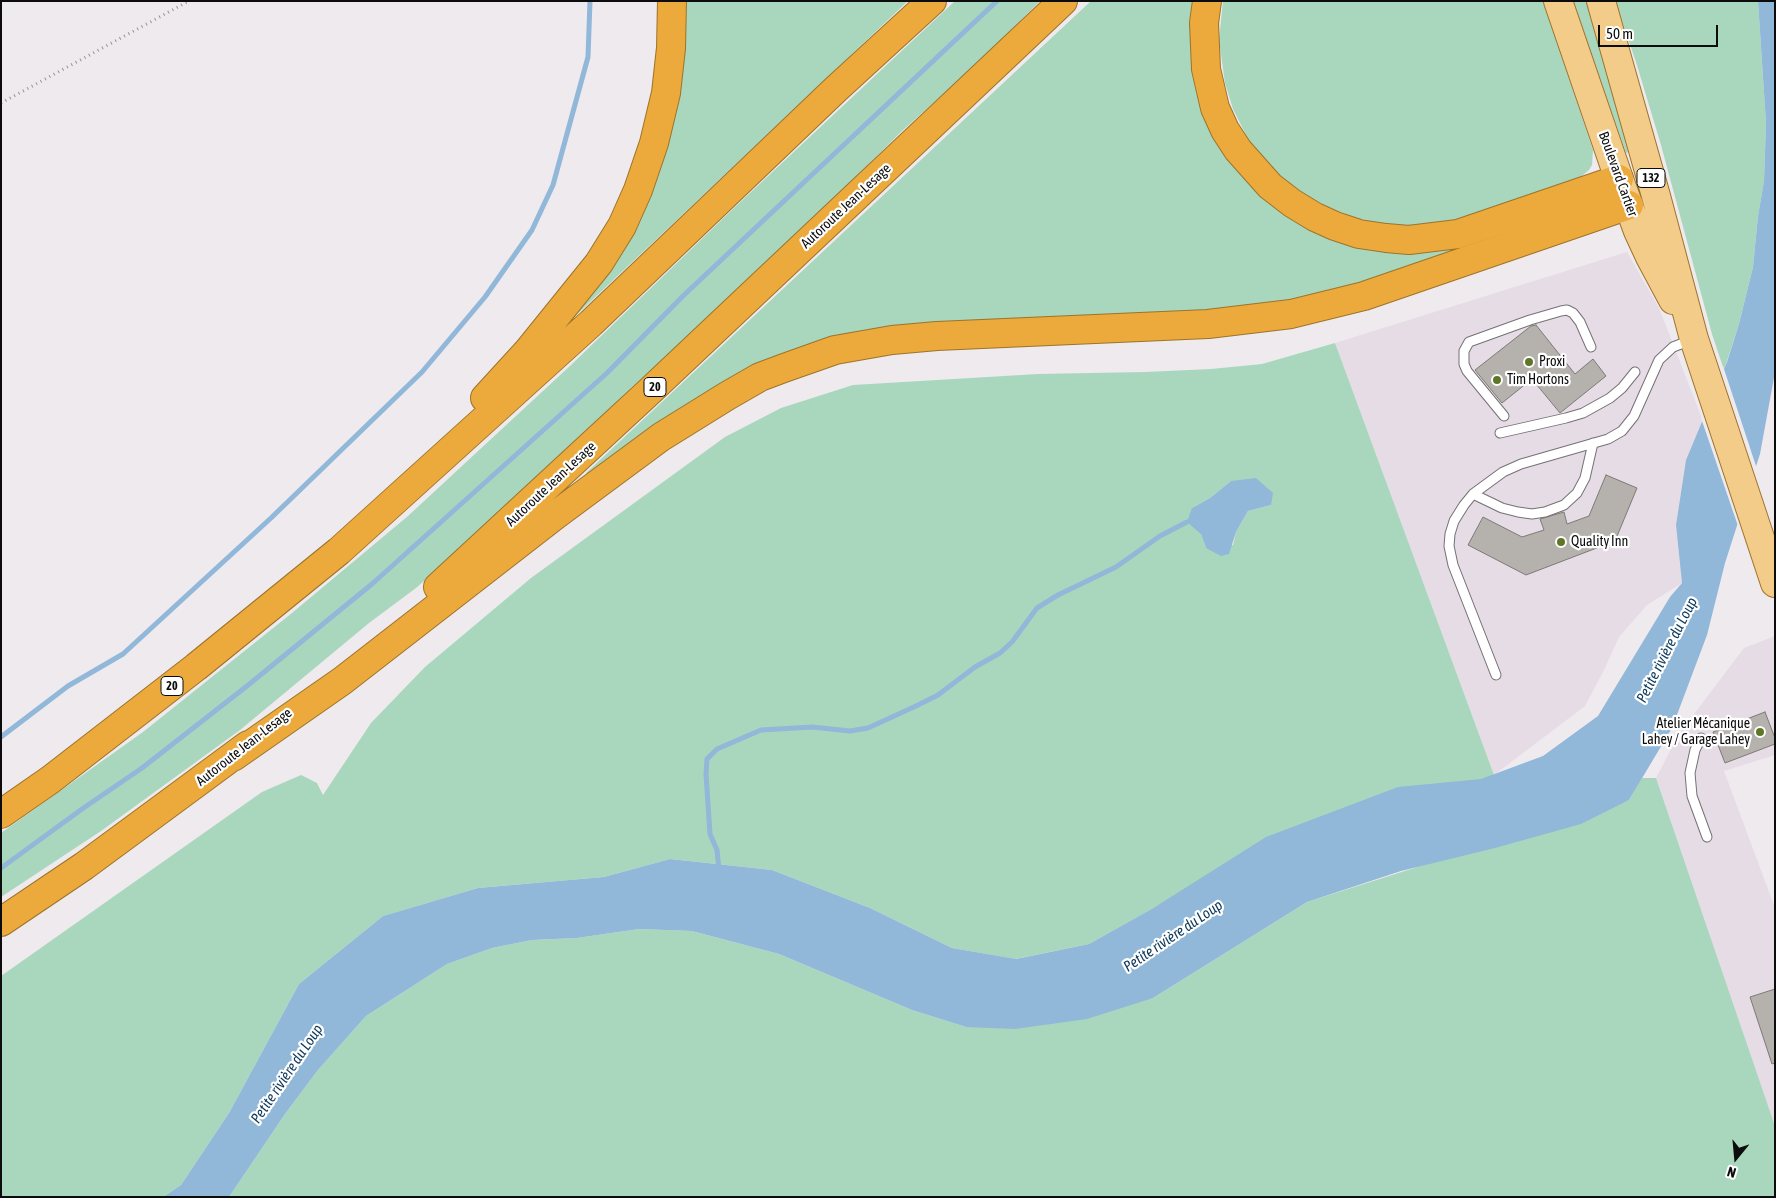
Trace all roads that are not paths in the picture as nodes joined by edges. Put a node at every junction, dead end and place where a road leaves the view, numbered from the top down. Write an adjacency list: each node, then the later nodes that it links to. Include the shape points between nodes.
1 (672, 1): 18 (highway, via 666,93 654,143 622,226 599,263 528,350)
2 (932, 1): 18 (highway, 20, via 591,323)
3 (1063, 1): 22 (highway, Autoroute Jean-Lesage / 20, via 645,396 392,629)
4 (1207, 1): 8 (highway, via 1204,22 1206,69 1215,108 1225,130 1270,186 1292,203 1336,226 1359,234 1409,240 1458,234)
5 (1558, 1): 8 (main road, Boulevard Cartier / 132)
6 (1601, 1): 7 (main road, Boulevard Cartier / 132)
7 (1649, 169): 8 (main road); 9 (main road, Boulevard Cartier / 132)
8 (1619, 179): 10 (main road, Boulevard Cartier / 132)
9 (1656, 196): 10 (main road); 11 (main road, Boulevard Cartier / 132)
10 (1628, 205): 11 (main road, Boulevard Cartier / 132, via 1650,257); 22 (highway, via 1391,287 1291,314 1208,324 892,340 836,350 760,377 661,437 342,682)
11 (1694, 339): 16 (lane, via 1673,347 1659,360 1634,416 1622,431); 19 (main road, Boulevard Cartier / 132)
12 (1591, 347): 14 (lane, via 1580,322 1567,310 1469,342 1464,351 1467,371)
13 (1635, 372): 15 (lane, via 1622,388 1590,410)
14 (1504, 416)
15 (1500, 433)
16 (1592, 443): 17 (lane, via 1521,464 1503,472); 17 (lane, via 1585,478 1578,493 1564,505 1532,514 1502,508)
17 (1473, 494): 20 (lane, via 1454,521 1449,546 1453,565)
18 (338, 551): 23 (highway, 20, via 196,667)
19 (1774, 580)
20 (1496, 675)
21 (1702, 738): 24 (lane, via 1693,755 1690,773 1692,796)
22 (233, 757): 25 (highway, Autoroute Jean-Lesage / 20)
23 (1, 814)
24 (1707, 837)
25 (1, 922)

